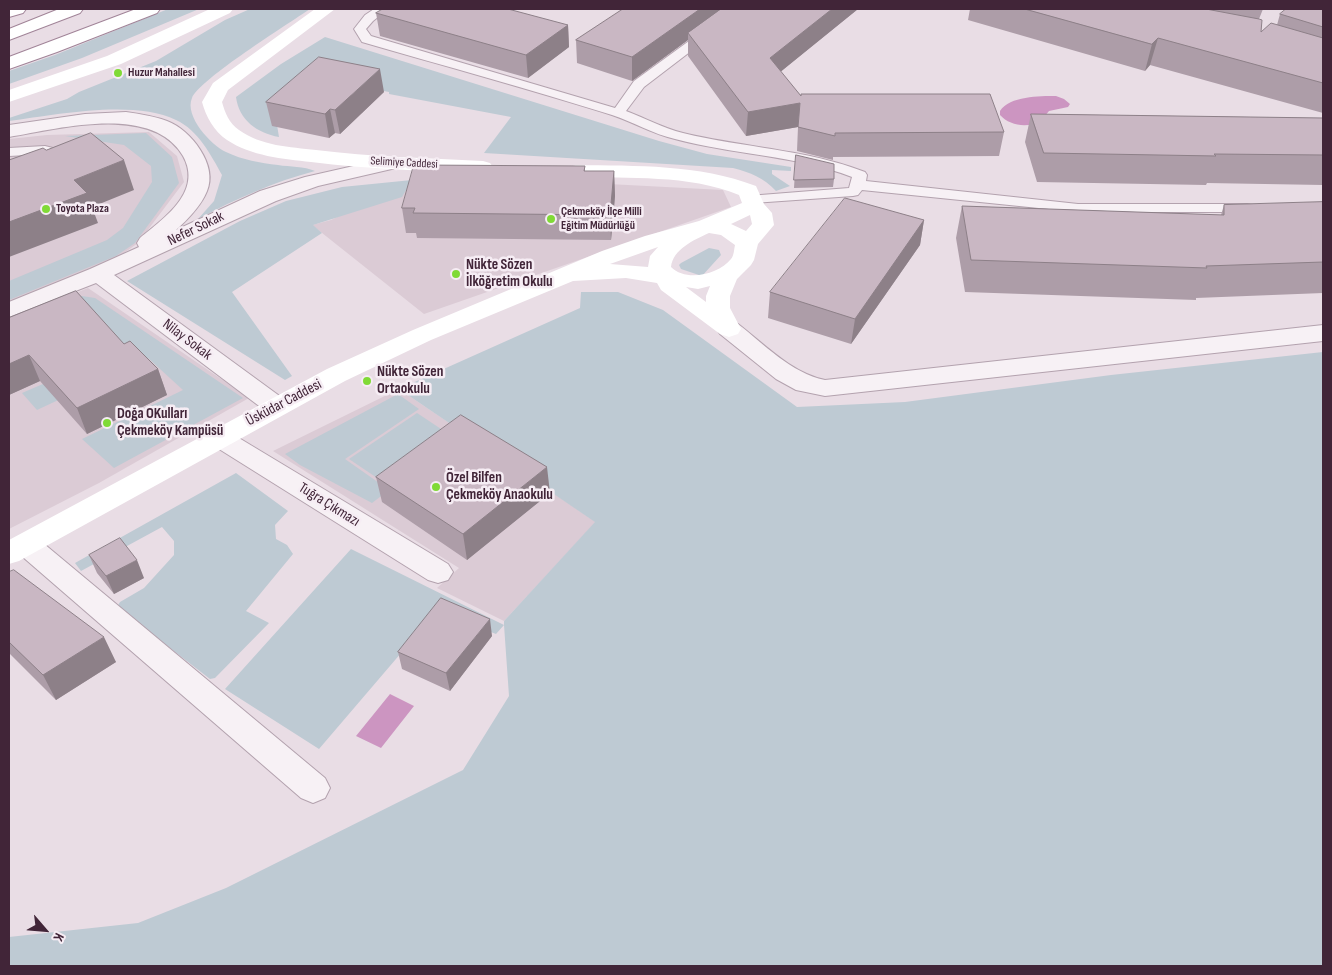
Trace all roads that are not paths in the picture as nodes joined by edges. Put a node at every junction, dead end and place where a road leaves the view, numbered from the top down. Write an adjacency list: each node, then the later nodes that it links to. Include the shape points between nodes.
1 (17, 9): 8 (main road)
2 (74, 9): 9 (main road)
3 (151, 9): 10 (main road)
4 (224, 9): 11 (main road, via 114,60)
5 (326, 9): 18 (main road, Selimiye Caddesi, via 220,87 212,102 215,115 237,138 274,150)
6 (382, 9): 12 (lane, via 360,29 366,39)
7 (740, 9): 12 (lane, via 639,84)
8 (9, 12)
9 (9, 35)
10 (9, 62)
11 (9, 96)
12 (618, 112): 21 (lane, via 681,137 791,154 842,167 860,175)
13 (9, 130): 26 (street, via 96,120 134,120 161,126 180,140 199,167 201,181 197,194)
14 (9, 152): 15 (lane, via 39,149)
15 (63, 154): 16 (lane); 17 (lane)
16 (36, 164)
17 (85, 164)
18 (389, 164): 19 (main road, Selimiye Caddesi); 26 (street, Nefer Sokak, via 312,181 276,193)
19 (506, 168)
20 (556, 170): 22 (main road, via 726,181 748,191)
21 (858, 185): 22 (lane, via 853,192); 23 (lane, via 1078,208)
22 (753, 202): 24 (main road); 25 (main road, via 761,213 762,225)
23 (1266, 207)
24 (701, 228): 25 (main road, via 716,226 736,233); 28 (main road, via 635,246); 29 (main road, via 684,236 661,256 659,268)
25 (747, 243): 30 (main road, via 743,260)
26 (131, 259): 27 (street, Nefer Sokak)
27 (98, 274): 31 (street, Nefer Sokak); 34 (street, Nilay Sokak)
28 (569, 274): 29 (main road, via 626,271); 34 (main road, Üsküdar Caddesi, via 422,335)
29 (667, 276): 30 (main road, via 698,282); 32 (main road, via 669,285)
30 (726, 276): 32 (main road, via 718,296 718,308)
31 (9, 310)
32 (729, 329): 33 (street, via 785,373 805,384 825,388)
33 (1323, 332)
34 (276, 406): 35 (main road, Üsküdar Caddesi)
35 (220, 438): 36 (main road, Üsküdar Caddesi); 37 (street, Tuğra Çıkmazı)
36 (18, 549): 38 (street)
37 (438, 572)
38 (313, 788)

